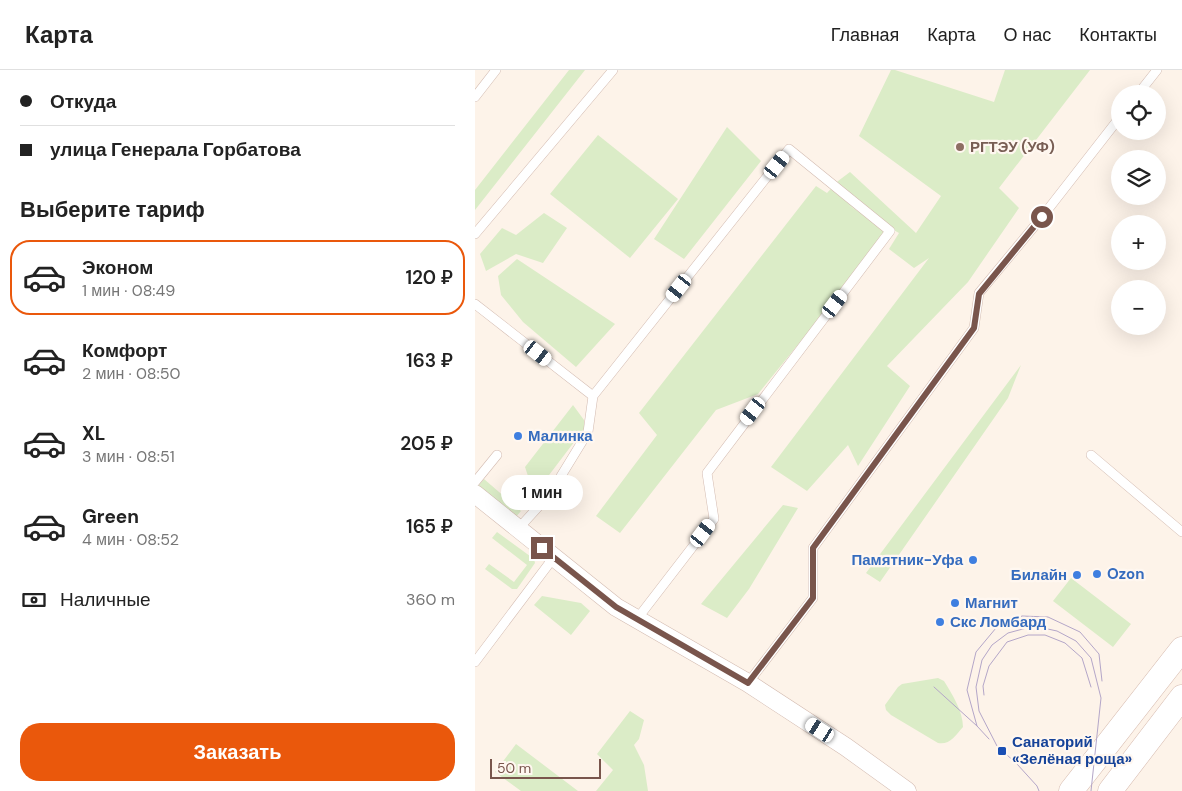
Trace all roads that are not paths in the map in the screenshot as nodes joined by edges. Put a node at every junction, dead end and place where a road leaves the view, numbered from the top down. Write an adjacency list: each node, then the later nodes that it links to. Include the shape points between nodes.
1 (496, 70): 5 (lane)
2 (613, 70): 7 (lane)
3 (1157, 70): 4 (lane)
4 (1145, 85)
5 (475, 97)
6 (1111, 129): 20 (lane, via 979,294 974,328 813,548 813,598)
7 (475, 234)
8 (475, 304): 9 (lane)
9 (593, 396): 14 (lane, via 589,432 550,494); 17 (lane, via 789,149 890,231 707,473 714,519)
10 (497, 455): 12 (lane)
11 (1091, 455): 15 (lane)
12 (475, 482)
13 (475, 494): 14 (street)
14 (518, 529): 16 (street)
15 (1182, 532)
16 (554, 557): 17 (street, via 616,607); 19 (lane)
17 (637, 619): 20 (street)
18 (1182, 649): 23 (main road)
19 (475, 662)
20 (748, 683): 22 (street)
21 (1182, 697): 24 (main road)
22 (907, 791)
23 (1071, 791)
24 (1110, 791)

